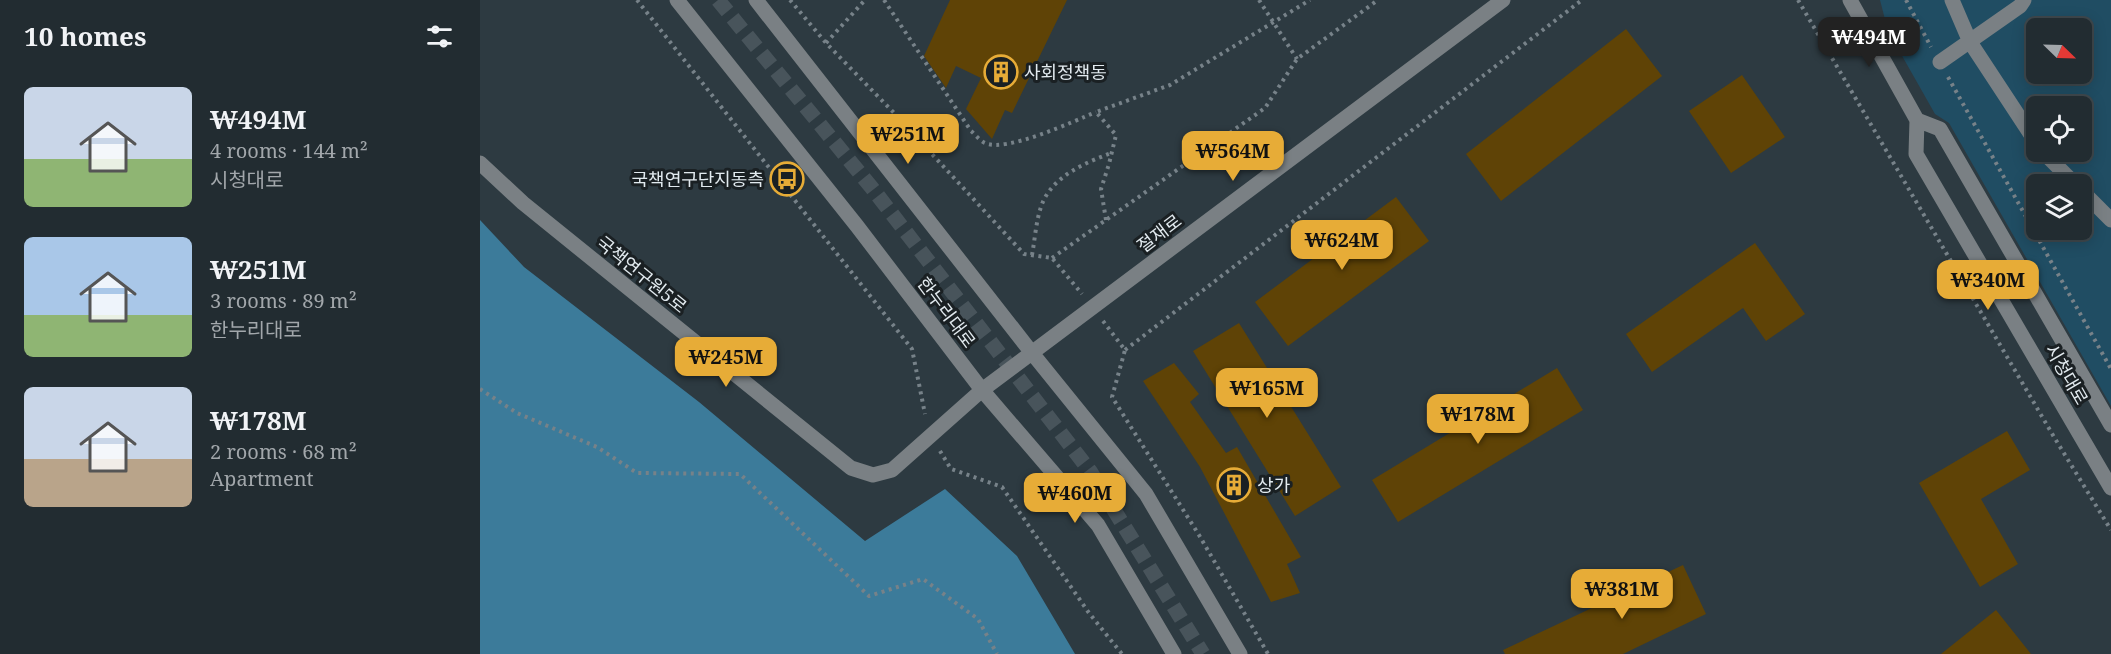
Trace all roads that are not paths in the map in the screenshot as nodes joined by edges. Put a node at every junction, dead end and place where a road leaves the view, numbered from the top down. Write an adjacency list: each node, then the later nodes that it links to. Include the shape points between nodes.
1 (677, 0): 17 (street, 한누리대로)
2 (756, 0): 16 (street)
3 (1503, 0): 16 (street, 절재로)
4 (1850, 0): 9 (street)
5 (1952, 0): 7 (street)
6 (2024, 0): 7 (street)
7 (1970, 42): 8 (street); 10 (street)
8 (1940, 62)
9 (1917, 120): 18 (street, 시청대로, via 1940,129); 19 (street, 시청대로, via 1916,154)
10 (2026, 127)
11 (2053, 162): 13 (street)
12 (480, 163): 17 (street, 국책연구원5로, via 523,203 851,468 873,475 892,470)
13 (2065, 174)
14 (2092, 201): 15 (street)
15 (2111, 220)
16 (1032, 353): 17 (street, 절재로); 21 (street, via 1146,494)
17 (982, 390): 20 (street, 한누리대로, via 1098,525)
18 (2111, 425)
19 (2111, 488)
20 (1174, 654)
21 (1240, 654)

